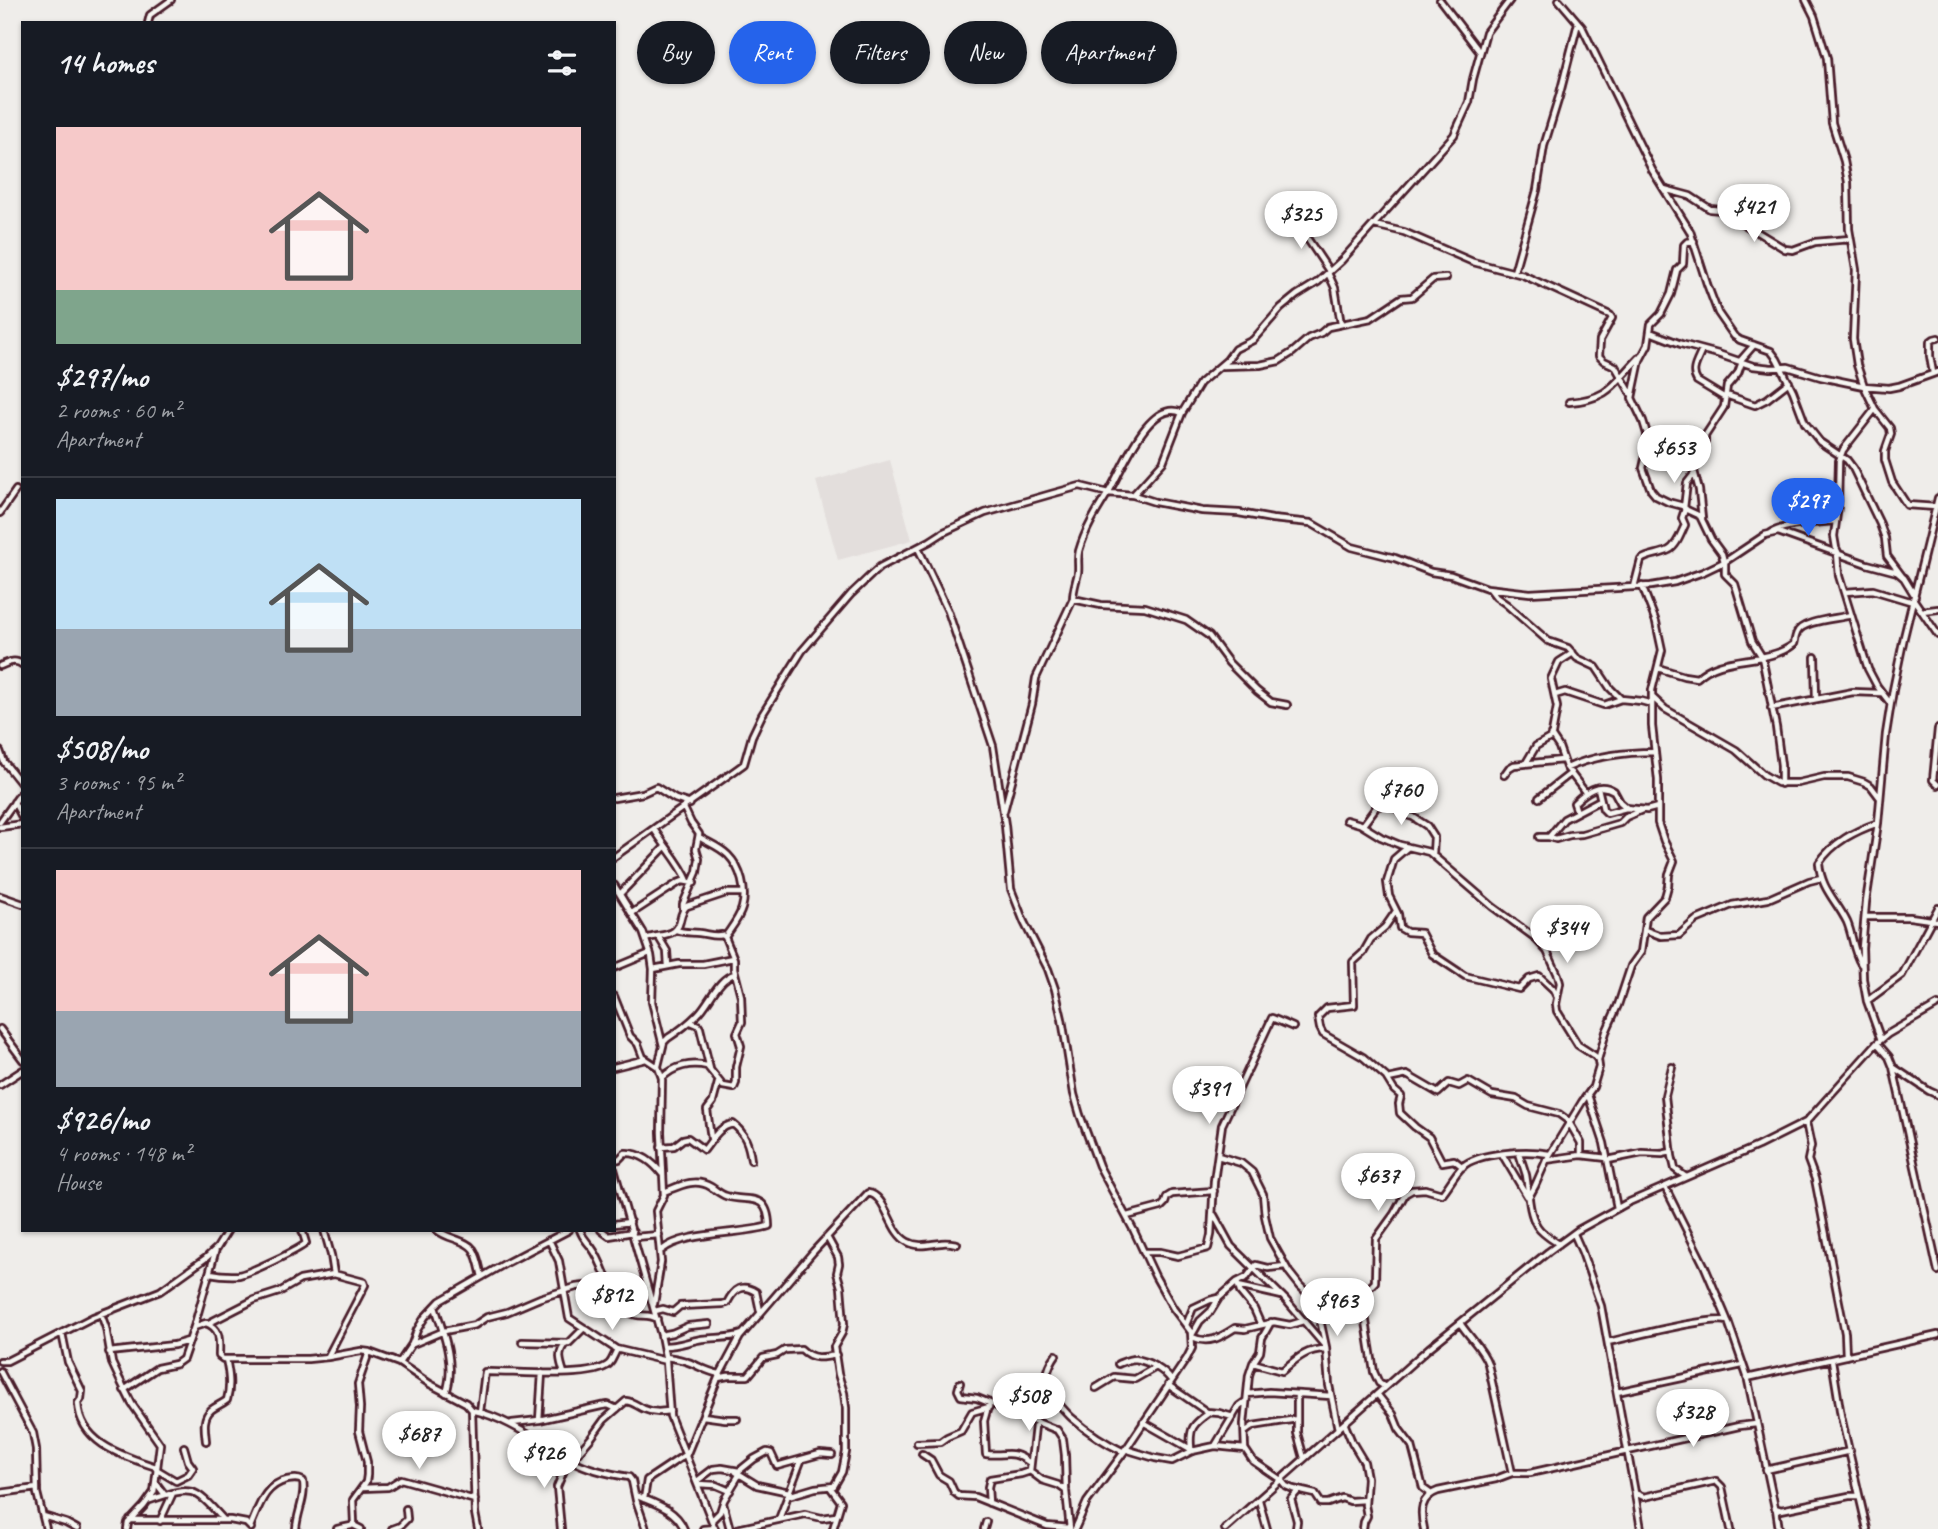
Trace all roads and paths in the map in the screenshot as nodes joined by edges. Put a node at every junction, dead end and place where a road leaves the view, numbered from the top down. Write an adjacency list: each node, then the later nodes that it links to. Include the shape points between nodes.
1 (171, 0): 6 (street)
2 (1440, 0): 8 (street)
3 (1510, 0): 8 (street, via 1486,32)
4 (1559, 0): 7 (street)
5 (1806, 0): 12 (street, via 1828,66 1832,123 1848,182)
6 (148, 21)
7 (1578, 22): 9 (street); 15 (street)
8 (1480, 51): 11 (street, via 1459,127)
9 (1664, 189): 12 (street, via 1721,210 1785,249); 13 (street)
10 (1297, 219): 14 (street)
11 (1373, 225): 14 (street); 15 (street)
12 (1850, 239): 29 (street, via 1856,270 1853,339)
13 (1694, 242): 18 (street, via 1684,245 1684,261); 20 (street, via 1718,313 1734,336)
14 (1328, 272): 17 (street); 24 (street, via 1282,308 1253,340 1235,348)
15 (1514, 272): 27 (street, via 1611,316 1599,353)
16 (1447, 278): 17 (street, via 1433,279 1412,297 1401,298 1371,318)
17 (1341, 324): 24 (street, via 1309,338 1279,361)
18 (1650, 332): 21 (street); 22 (street)
19 (1938, 338): 26 (street, via 1930,342)
20 (1754, 345): 23 (street); 25 (street, via 1771,351)
21 (1702, 349): 23 (street); 31 (street, via 1695,378)
22 (1643, 354): 27 (street); 30 (street)
23 (1741, 361): 25 (street); 31 (street)
24 (1221, 366): 34 (street, via 1195,389)
25 (1781, 367): 28 (street); 29 (street)
26 (1936, 372): 29 (street, via 1899,386)
27 (1621, 377): 30 (street); 32 (street, via 1598,397)
28 (1789, 382): 31 (street, via 1755,405); 35 (street, via 1805,424 1820,442)
29 (1864, 386): 33 (street)
30 (1632, 395): 42 (street, via 1647,433 1643,468 1648,486 1656,496)
31 (1725, 396): 36 (street, via 1724,407 1699,447)
32 (1569, 402)
33 (1875, 409): 35 (street); 41 (street, via 1890,428 1885,460 1902,499 1910,506)
34 (1182, 413): 38 (street, via 1165,412 1147,426); 39 (street, via 1163,462)
35 (1840, 455): 45 (street); 50 (street, via 1855,470 1882,529 1887,556)
36 (1695, 474): 42 (street, via 1687,483); 44 (street)
37 (16, 490): 43 (street)
38 (1108, 493): 39 (street); 47 (street, via 1080,486 985,513); 55 (street, via 1078,553)
39 (1133, 495): 53 (street, via 1202,511 1311,523 1352,547)
40 (1938, 500): 41 (street)
41 (1936, 507): 56 (street)
42 (1685, 508): 44 (street); 52 (street, via 1685,525 1676,542 1670,550 1641,560)
43 (0, 513)
44 (1702, 519): 49 (street)
45 (1836, 521): 46 (street, via 1786,526); 48 (street)
46 (1770, 533): 48 (street, via 1786,534); 49 (street)
47 (918, 548): 95 (street, via 880,567 811,639 768,704 744,764); 101 (street, via 948,611 988,729)
48 (1838, 554): 50 (street); 54 (street)
49 (1725, 561): 51 (street, via 1675,582); 62 (street, via 1725,574 1735,584 1752,641)
50 (1903, 576): 56 (street)
51 (1642, 586): 52 (street); 66 (street, via 1661,644)
52 (1634, 587): 53 (street, via 1530,593)
53 (1489, 588): 61 (street, via 1548,641)
54 (1844, 592): 56 (street, via 1873,590); 59 (street)
55 (1073, 599): 73 (street, via 1145,607 1186,620 1209,636 1257,691 1271,702); 101 (street, via 1036,678)
56 (1914, 599): 58 (street); 72 (street)
57 (1938, 609): 58 (street)
58 (1922, 611): 60 (street)
59 (1851, 615): 62 (street, via 1802,627 1792,647); 67 (street, via 1868,669)
60 (1938, 635)
61 (1573, 653): 68 (street, via 1554,669 1551,683); 71 (street, via 1596,667)
62 (1762, 657): 66 (street, via 1713,667 1698,678); 75 (street)
63 (1815, 657): 70 (street)
64 (21, 663): 65 (street)
65 (0, 666)
66 (1658, 668): 69 (street)
67 (1882, 693): 70 (street); 72 (street)
68 (1555, 695): 71 (street, via 1565,692 1604,705); 77 (street)
69 (1652, 697): 74 (street); 84 (street)
70 (1816, 698): 75 (street)
71 (1621, 699): 74 (street)
72 (1891, 704): 92 (street)
73 (1287, 705)
74 (1652, 705): 79 (street)
75 (1771, 708): 84 (street)
76 (1938, 729): 86 (street, via 1933,780)
77 (1551, 735): 80 (street); 81 (street, via 1536,746)
78 (0, 751): 85 (street)
79 (1654, 752): 82 (street, via 1607,756); 96 (street)
80 (1562, 760): 81 (street); 82 (street)
81 (1526, 763): 83 (street, via 1511,766)
82 (1569, 771): 89 (street); 91 (street)
83 (1504, 775)
84 (1781, 784): 92 (street, via 1848,777 1871,786)
85 (21, 785)
86 (1938, 785)
87 (1598, 788): 89 (street); 93 (street); 98 (street, via 1612,789)
88 (21, 791): 94 (street)
89 (1585, 792): 100 (street, via 1574,803)
90 (616, 798): 95 (street, via 656,788)
91 (1539, 798)
92 (1880, 798): 105 (street)
93 (1600, 800): 98 (street, via 1606,813); 100 (street)
94 (14, 802): 102 (street); 106 (street)
95 (690, 804): 97 (street)
96 (1658, 807): 99 (street); 130 (street, via 1658,823 1674,862 1665,897 1647,917)
97 (684, 808): 108 (street); 109 (street)
98 (1627, 809): 99 (street)
99 (1642, 810): 110 (street, via 1614,825 1558,839)
100 (1577, 812): 110 (street, via 1562,820)
101 (1003, 815): 189 (street, via 1013,898 1055,989 1074,1094 1094,1153)
102 (21, 817)
103 (1346, 820): 107 (street)
104 (21, 821): 106 (street)
105 (1878, 823): 116 (street, via 1846,837 1822,858); 127 (street)
106 (0, 825)
107 (1363, 825): 113 (street); 114 (street, via 1377,806 1392,805 1431,830)
108 (654, 829): 112 (street); 115 (street)
109 (699, 837): 117 (street, via 699,863); 119 (street, via 731,858 740,872)
110 (1549, 837): 111 (street)
111 (1539, 838)
112 (665, 847): 117 (street); 120 (street)
113 (1408, 847): 114 (street); 125 (street, via 1394,859 1388,877)
114 (1433, 855): 141 (street, via 1542,945 1558,975)
115 (616, 856)
116 (1821, 878): 130 (street, via 1768,899 1732,905 1696,920 1679,935 1661,936); 136 (street, via 1847,924)
117 (691, 882): 124 (street); 126 (street, via 678,883)
118 (616, 889): 120 (street)
119 (743, 892): 124 (street, via 726,893); 132 (street, via 743,906)
120 (620, 894): 126 (street)
121 (0, 896): 122 (street)
122 (21, 903)
123 (1938, 908): 128 (street)
124 (682, 909): 129 (street)
125 (1396, 911): 141 (street, via 1400,928 1421,933 1432,954 1465,976 1519,989 1539,976); 160 (street, via 1353,962 1354,1005 1327,1008 1318,1020 1323,1034 1363,1057)
126 (632, 913): 133 (street)
127 (1865, 917): 128 (street); 136 (street)
128 (1935, 920): 142 (street, via 1902,975)
129 (676, 930): 131 (street); 132 (street)
130 (1645, 930): 152 (street)
131 (658, 935): 133 (street); 137 (street, via 667,951)
132 (725, 937): 135 (street)
133 (646, 939): 134 (street)
134 (650, 953): 138 (street); 139 (street)
135 (733, 958): 137 (street); 140 (street)
136 (1862, 965): 142 (street)
137 (668, 966): 139 (street)
138 (616, 967)
139 (653, 968): 149 (street, via 652,1002)
140 (735, 974): 145 (street, via 728,976); 161 (street, via 742,1020 736,1083 730,1089)
141 (1557, 997): 152 (street, via 1557,1010 1578,1045)
142 (1867, 1001): 148 (street)
143 (616, 1002): 151 (street, via 625,1027)
144 (1938, 1005): 148 (street)
145 (690, 1021): 149 (street); 157 (street, via 700,1028)
146 (1293, 1027): 174 (street, via 1272,1018 1223,1122)
147 (0, 1029): 150 (street)
148 (1879, 1041): 156 (street); 165 (street)
149 (663, 1046): 154 (street)
150 (21, 1057)
151 (646, 1059): 153 (street); 154 (street)
152 (1598, 1060): 163 (street, via 1596,1080)
153 (616, 1066)
154 (658, 1067): 159 (street)
155 (1672, 1067): 169 (street, via 1665,1096)
156 (1893, 1067): 164 (street); 211 (street)
157 (710, 1069): 159 (street, via 682,1065); 161 (street)
158 (21, 1071): 162 (street)
159 (662, 1078): 168 (street)
160 (1388, 1079): 166 (street, via 1407,1075 1438,1093 1449,1083 1459,1086 1468,1081 1492,1095 1559,1114); 179 (street, via 1401,1096 1403,1116 1429,1137 1441,1162 1454,1160)
161 (719, 1083): 167 (street, via 707,1110)
162 (0, 1085)
163 (1588, 1094): 166 (street); 176 (street)
164 (1938, 1095)
165 (1806, 1122): 182 (street); 255 (street, via 1811,1146 1808,1160)
166 (1570, 1123): 172 (street); 173 (street, via 1581,1143)
167 (711, 1140): 168 (street, via 704,1150 688,1138); 177 (street, via 726,1125 735,1125 745,1138)
168 (661, 1147): 180 (street)
169 (1671, 1152): 176 (street); 182 (street, via 1675,1169)
170 (1519, 1153): 171 (street); 172 (street); 186 (street)
171 (1502, 1154): 179 (street); 186 (street)
172 (1549, 1154): 178 (street)
173 (1581, 1155): 176 (street); 178 (street)
174 (1218, 1156): 184 (street); 209 (street, via 1252,1172 1263,1194 1269,1234)
175 (616, 1159): 180 (street, via 635,1153)
176 (1608, 1159): 187 (street)
177 (751, 1160)
178 (1546, 1161): 186 (street)
179 (1463, 1167): 273 (street, via 1442,1194 1424,1189 1405,1194 1376,1239 1375,1282 1360,1290 1359,1296 1376,1378)
180 (663, 1174): 185 (street)
181 (616, 1176): 190 (street)
182 (1686, 1177): 183 (street)
183 (1665, 1187): 187 (street); 228 (street)
184 (1214, 1191): 188 (street); 189 (street, via 1172,1194 1161,1206)
185 (664, 1192): 201 (street, via 656,1211); 207 (street, via 690,1182 709,1185 726,1196 753,1199 766,1210 769,1226 696,1238)
186 (1529, 1198): 205 (street, via 1537,1226)
187 (1617, 1209): 199 (street)
188 (1213, 1214): 208 (street, via 1205,1250 1174,1256); 210 (street, via 1231,1246)
189 (1127, 1216): 208 (street)
190 (630, 1222): 191 (street); 200 (street)
191 (616, 1224)
192 (227, 1232): 206 (street)
193 (303, 1232): 212 (street, via 306,1243 298,1250 242,1275)
194 (325, 1232): 213 (street)
195 (439, 1232): 214 (street, via 473,1249)
196 (565, 1232): 203 (street)
197 (581, 1232): 216 (street)
198 (604, 1232): 200 (street)
199 (1574, 1234): 205 (street); 245 (street, via 1599,1300)
200 (634, 1235): 201 (street); 221 (street)
201 (659, 1236): 207 (street)
202 (827, 1237): 204 (street, via 869,1193 878,1198 907,1242); 223 (street); 253 (street, via 839,1261 844,1321 834,1347)
203 (549, 1240): 214 (street); 217 (street, via 559,1261)
204 (957, 1244)
205 (1559, 1244): 232 (street)
206 (216, 1248): 212 (street); 224 (street, via 160,1291)
207 (661, 1251): 221 (street)
208 (1144, 1251): 233 (street)
209 (1285, 1266): 210 (street, via 1258,1264); 249 (street, via 1315,1300)
210 (1254, 1268): 215 (street); 218 (street)
211 (1938, 1271)
212 (210, 1273): 235 (street)
213 (334, 1274): 230 (street, via 300,1280); 256 (street, via 365,1285)
214 (482, 1277): 220 (street)
215 (1238, 1284): 218 (street); 219 (street); 234 (street)
216 (612, 1289): 217 (street, via 592,1295 584,1286); 226 (street, via 633,1314)
217 (564, 1290): 236 (street, via 568,1316); 237 (street, via 475,1325)
218 (1282, 1296): 227 (street)
219 (1219, 1298): 233 (street, via 1193,1308); 242 (street)
220 (434, 1306): 222 (street); 225 (street)
221 (654, 1308): 223 (street, via 673,1312 680,1306 723,1304 745,1287 756,1292); 226 (street)
222 (429, 1312): 225 (street); 247 (street)
223 (760, 1312): 239 (street)
224 (101, 1314): 238 (street); 251 (street)
225 (438, 1315): 237 (street)
226 (657, 1320): 240 (street)
227 (1303, 1321): 229 (street); 249 (street)
228 (1728, 1321): 245 (street, via 1705,1321); 264 (street)
229 (1271, 1322): 234 (street); 262 (street)
230 (209, 1324): 235 (street); 257 (street, via 220,1338 219,1356)
231 (709, 1324): 240 (street)
232 (1460, 1324): 273 (street); 323 (street, via 1489,1364)
233 (1186, 1325): 242 (street)
234 (1261, 1325): 242 (street, via 1232,1328 1220,1338 1203,1341)
235 (194, 1327): 243 (street)
236 (584, 1328): 246 (street); 250 (street)
237 (444, 1331): 247 (street); 277 (street, via 449,1377)
238 (62, 1333): 260 (street); 320 (street, via 68,1362 82,1391 79,1413 89,1430 113,1451)
239 (743, 1333): 248 (street); 269 (street)
240 (661, 1335): 248 (street)
241 (1938, 1335): 255 (street)
242 (1192, 1336): 271 (street, via 1192,1349)
243 (189, 1341): 251 (street); 275 (street, via 179,1363 157,1368)
244 (522, 1342): 246 (street)
245 (1608, 1342): 276 (street)
246 (566, 1343): 268 (street, via 559,1356)
247 (412, 1344): 261 (street)
248 (664, 1346): 258 (street)
249 (1326, 1348): 262 (street, via 1303,1353 1282,1371); 281 (street)
250 (617, 1350): 258 (street); 268 (street, via 604,1367)
251 (109, 1352): 275 (street)
252 (369, 1352): 256 (street); 261 (street); 330 (street, via 358,1381 359,1431 368,1468)
253 (836, 1355): 269 (street, via 815,1357 801,1349 785,1350 761,1360 748,1376); 328 (street, via 846,1408 846,1452 839,1479)
254 (1056, 1355): 282 (street, via 1042,1389)
255 (1846, 1356): 259 (street)
256 (328, 1357): 257 (street)
257 (226, 1359): 304 (street, via 229,1393 205,1418)
258 (666, 1359): 269 (street, via 686,1361); 288 (street)
259 (1832, 1360): 270 (street); 312 (street)
260 (0, 1361)
261 (399, 1363): 277 (street)
262 (1253, 1363): 278 (street)
263 (1118, 1364): 265 (street, via 1134,1359)
264 (1742, 1365): 270 (street); 276 (street)
265 (1156, 1367): 271 (street); 274 (street, via 1135,1378 1114,1377)
266 (0, 1372): 329 (street, via 33,1433)
267 (542, 1373): 268 (street); 289 (street, via 485,1373); 295 (street)
268 (564, 1373)
269 (719, 1376): 291 (street)
270 (1747, 1378): 301 (street)
271 (1170, 1382): 290 (street); 298 (street)
272 (960, 1383): 285 (street, via 961,1396)
273 (1385, 1387): 280 (street)
274 (1096, 1388)
275 (124, 1390): 320 (street, via 159,1442)
276 (1617, 1392): 311 (street)
277 (446, 1393): 287 (street)
278 (1247, 1394): 279 (street); 283 (street)
279 (1297, 1394): 281 (street); 294 (street)
280 (1377, 1394): 299 (street); 336 (street, via 1412,1446 1423,1488)
281 (1332, 1396): 302 (street)
282 (1057, 1401): 296 (street, via 1047,1399); 310 (street, via 1087,1430)
283 (1246, 1401): 292 (street); 303 (street)
284 (988, 1407): 285 (street); 305 (street, via 972,1412 961,1431 940,1442); 319 (street, via 986,1454 1016,1454)
285 (999, 1407): 296 (street)
286 (617, 1409): 288 (street, via 628,1401 650,1411); 295 (street, via 608,1405); 317 (street)
287 (472, 1410): 289 (street); 344 (street)
288 (670, 1411): 314 (street)
289 (480, 1412): 300 (street)
290 (1210, 1413): 292 (street); 309 (street, via 1191,1429)
291 (703, 1416): 293 (street); 314 (street)
292 (1233, 1417): 307 (street)
293 (737, 1419)
294 (1297, 1419): 303 (street, via 1253,1426); 316 (street)
295 (539, 1420): 300 (street)
296 (1032, 1420): 297 (street)
297 (1038, 1422): 319 (street); 332 (street, via 1057,1430 1063,1439)
298 (1143, 1422): 309 (street); 310 (street)
299 (1346, 1423): 302 (street); 346 (street, via 1364,1462)
300 (511, 1424): 317 (street)
301 (1756, 1424): 311 (street); 321 (street)
302 (1338, 1430): 316 (street)
303 (1244, 1433): 308 (street)
304 (206, 1441)
305 (918, 1443)
306 (184, 1447): 324 (street, via 193,1469)
307 (1214, 1447): 308 (street); 309 (street)
308 (1245, 1449): 325 (street, via 1253,1461)
309 (1193, 1450): 310 (street, via 1172,1461)
310 (1125, 1451): 378 (street)
311 (1628, 1451): 323 (street, via 1531,1473); 337 (street)
312 (1850, 1451): 321 (street); 342 (street)
313 (922, 1454): 348 (street, via 957,1494)
314 (686, 1455): 327 (street); 341 (street, via 647,1480)
315 (832, 1455): 318 (street)
316 (1304, 1459): 325 (street)
317 (570, 1460): 340 (street, via 609,1475 629,1477); 370 (street, via 557,1488)
318 (802, 1460): 322 (street, via 777,1466 767,1452); 338 (street)
319 (1031, 1467): 332 (street, via 1042,1480); 348 (street, via 1021,1474 990,1479)
320 (156, 1468): 324 (street); 326 (street)
321 (1766, 1470): 350 (street)
322 (738, 1473): 327 (street, via 713,1469); 331 (street); 338 (street, via 757,1485)
323 (1512, 1473): 336 (street)
324 (180, 1480): 335 (street)
325 (1281, 1480): 333 (street); 345 (street)
326 (156, 1483): 339 (street); 343 (street)
327 (698, 1483): 331 (street); 356 (street)
328 (830, 1487): 338 (street); 352 (street, via 841,1502)
329 (37, 1488): 334 (street); 351 (street)
330 (362, 1488): 344 (street, via 388,1487 401,1479); 359 (street, via 353,1500)
331 (730, 1491): 347 (street)
332 (1066, 1491): 378 (street)
333 (1298, 1491): 346 (street, via 1315,1494 1324,1503 1342,1498); 381 (street, via 1291,1499)
334 (0, 1493)
335 (174, 1493): 339 (street); 355 (street, via 194,1492); 357 (street)
336 (1430, 1493): 383 (street, via 1422,1510)
337 (1635, 1493): 384 (street); 385 (street, via 1644,1497 1716,1481 1722,1487)
338 (788, 1494): 353 (street)
339 (165, 1495): 343 (street)
340 (634, 1495): 341 (street); 371 (street)
341 (644, 1499): 372 (street, via 665,1508)
342 (1860, 1499): 350 (street, via 1849,1496); 387 (street)
343 (149, 1500): 354 (street)
344 (475, 1500): 369 (street)
345 (1259, 1500): 379 (street); 380 (street)
346 (1365, 1500): 382 (street)
347 (723, 1503): 356 (street); 374 (street)
348 (989, 1503): 378 (street, via 1041,1524)
349 (405, 1509): 368 (street, via 407,1519)
350 (1776, 1509): 386 (street)
351 (43, 1516): 362 (street); 363 (street)
352 (836, 1516): 353 (street, via 805,1514); 376 (street)
353 (779, 1519): 375 (street)
354 (130, 1520): 357 (street); 364 (street)
355 (223, 1520): 357 (street); 360 (street, via 240,1521)
356 (712, 1520): 361 (street)
357 (160, 1521)
358 (986, 1522): 377 (street)
359 (353, 1525): 366 (street); 367 (street)
360 (251, 1528): 365 (street, via 271,1487 296,1478 304,1486)
361 (715, 1528): 373 (street)
362 (46, 1529)
363 (77, 1529)
364 (127, 1529)
365 (296, 1529)
366 (337, 1529)
367 (360, 1529)
368 (392, 1529)
369 (478, 1529)
370 (561, 1529)
371 (645, 1529)
372 (684, 1529)
373 (703, 1529)
374 (730, 1529)
375 (737, 1529)
376 (833, 1529)
377 (984, 1529)
378 (1072, 1529)
379 (1225, 1529)
380 (1267, 1529)
381 (1296, 1529)
382 (1363, 1529)
383 (1424, 1529)
384 (1641, 1529)
385 (1731, 1529)
386 (1779, 1529)
387 (1867, 1529)

